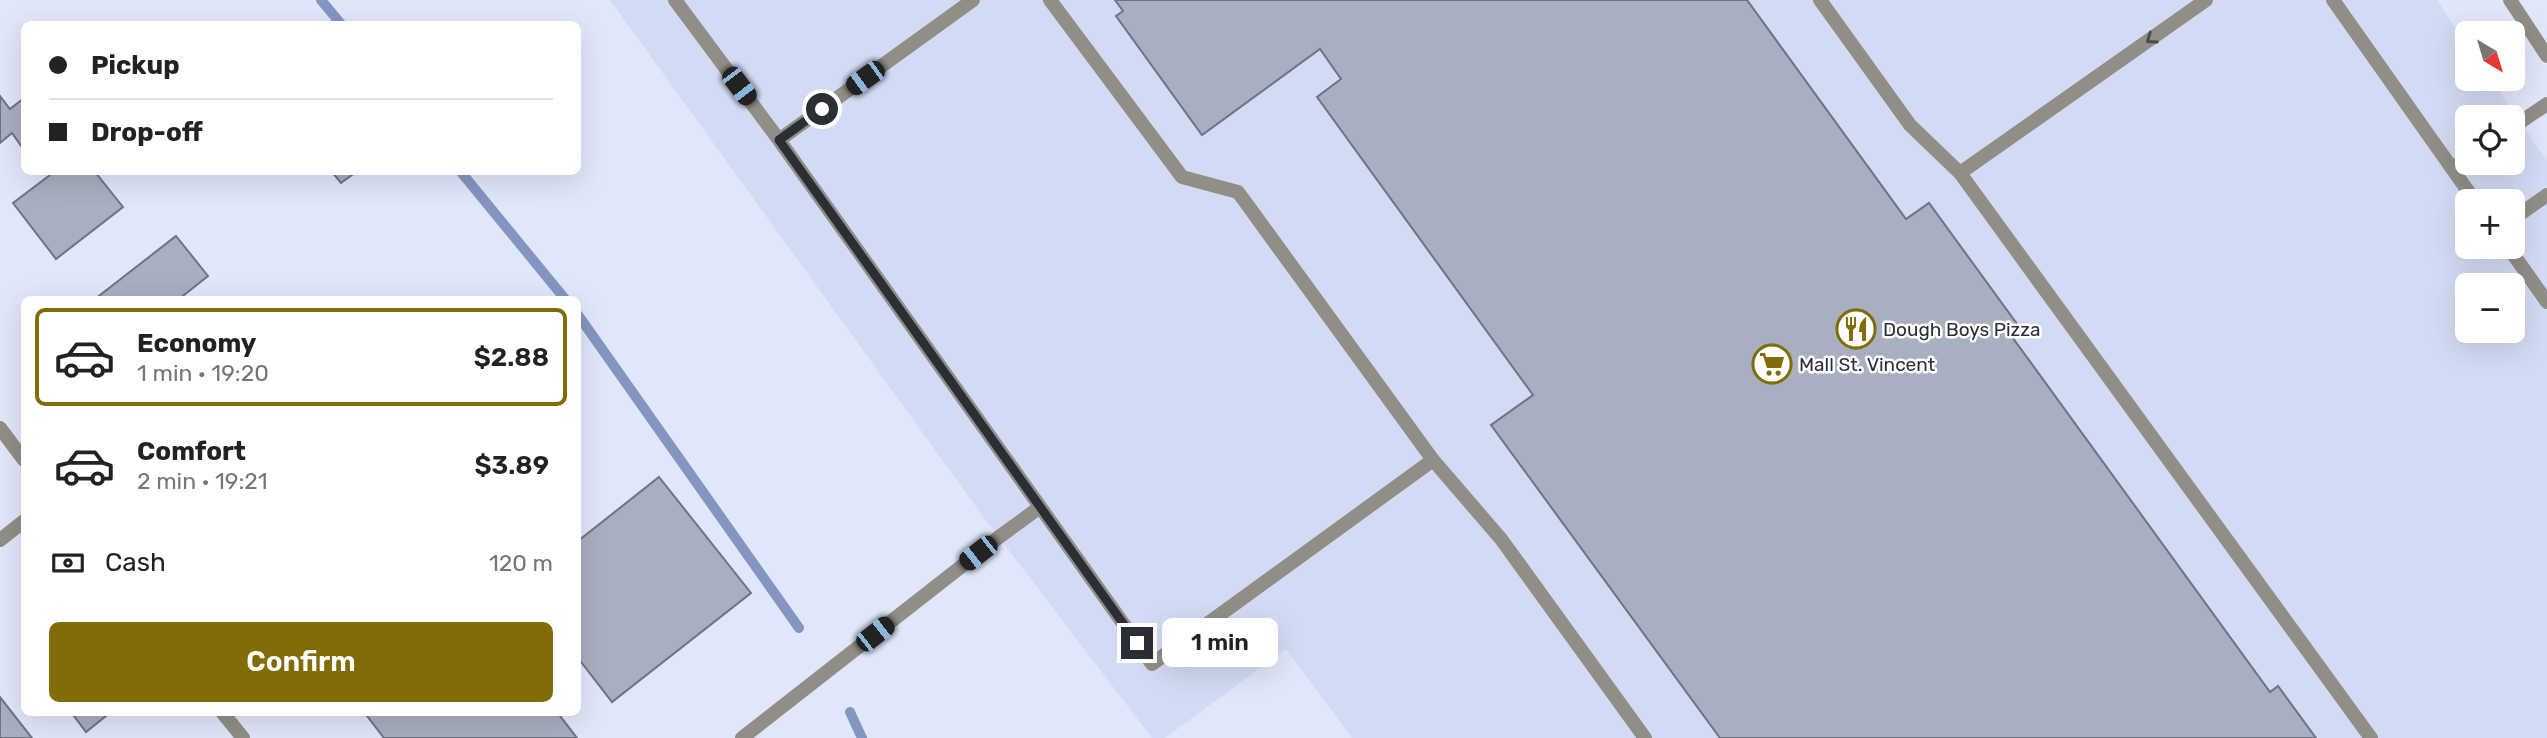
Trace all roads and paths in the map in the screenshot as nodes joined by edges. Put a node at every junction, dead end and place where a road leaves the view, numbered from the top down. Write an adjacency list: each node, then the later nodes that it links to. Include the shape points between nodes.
1 (675, 0): 11 (street)
2 (973, 0): 11 (street)
3 (1050, 0): 22 (street, via 1182,177 1238,192)
4 (1820, 0): 14 (street, via 1910,125)
5 (2206, 0): 14 (street, one-way to 14)
6 (2333, 0): 13 (street)
7 (2510, 0): 8 (street)
8 (2547, 57)
9 (2547, 104): 10 (street)
10 (2525, 119)
11 (779, 140): 23 (street)
12 (2455, 166): 13 (street)
13 (2452, 168): 15 (street)
14 (1961, 173): 30 (street)
15 (2467, 189)
16 (2547, 195): 17 (street)
17 (2525, 211)
18 (2517, 259): 19 (street)
19 (2547, 302)
20 (0, 428): 21 (street)
21 (21, 456)
22 (1433, 460): 23 (street, via 1152,664); 29 (street, via 1501,538)
23 (1040, 507): 28 (street)
24 (21, 523): 25 (street)
25 (0, 540)
26 (225, 716): 27 (street)
27 (243, 738)
28 (742, 738)
29 (1645, 738)
30 (2371, 738)

